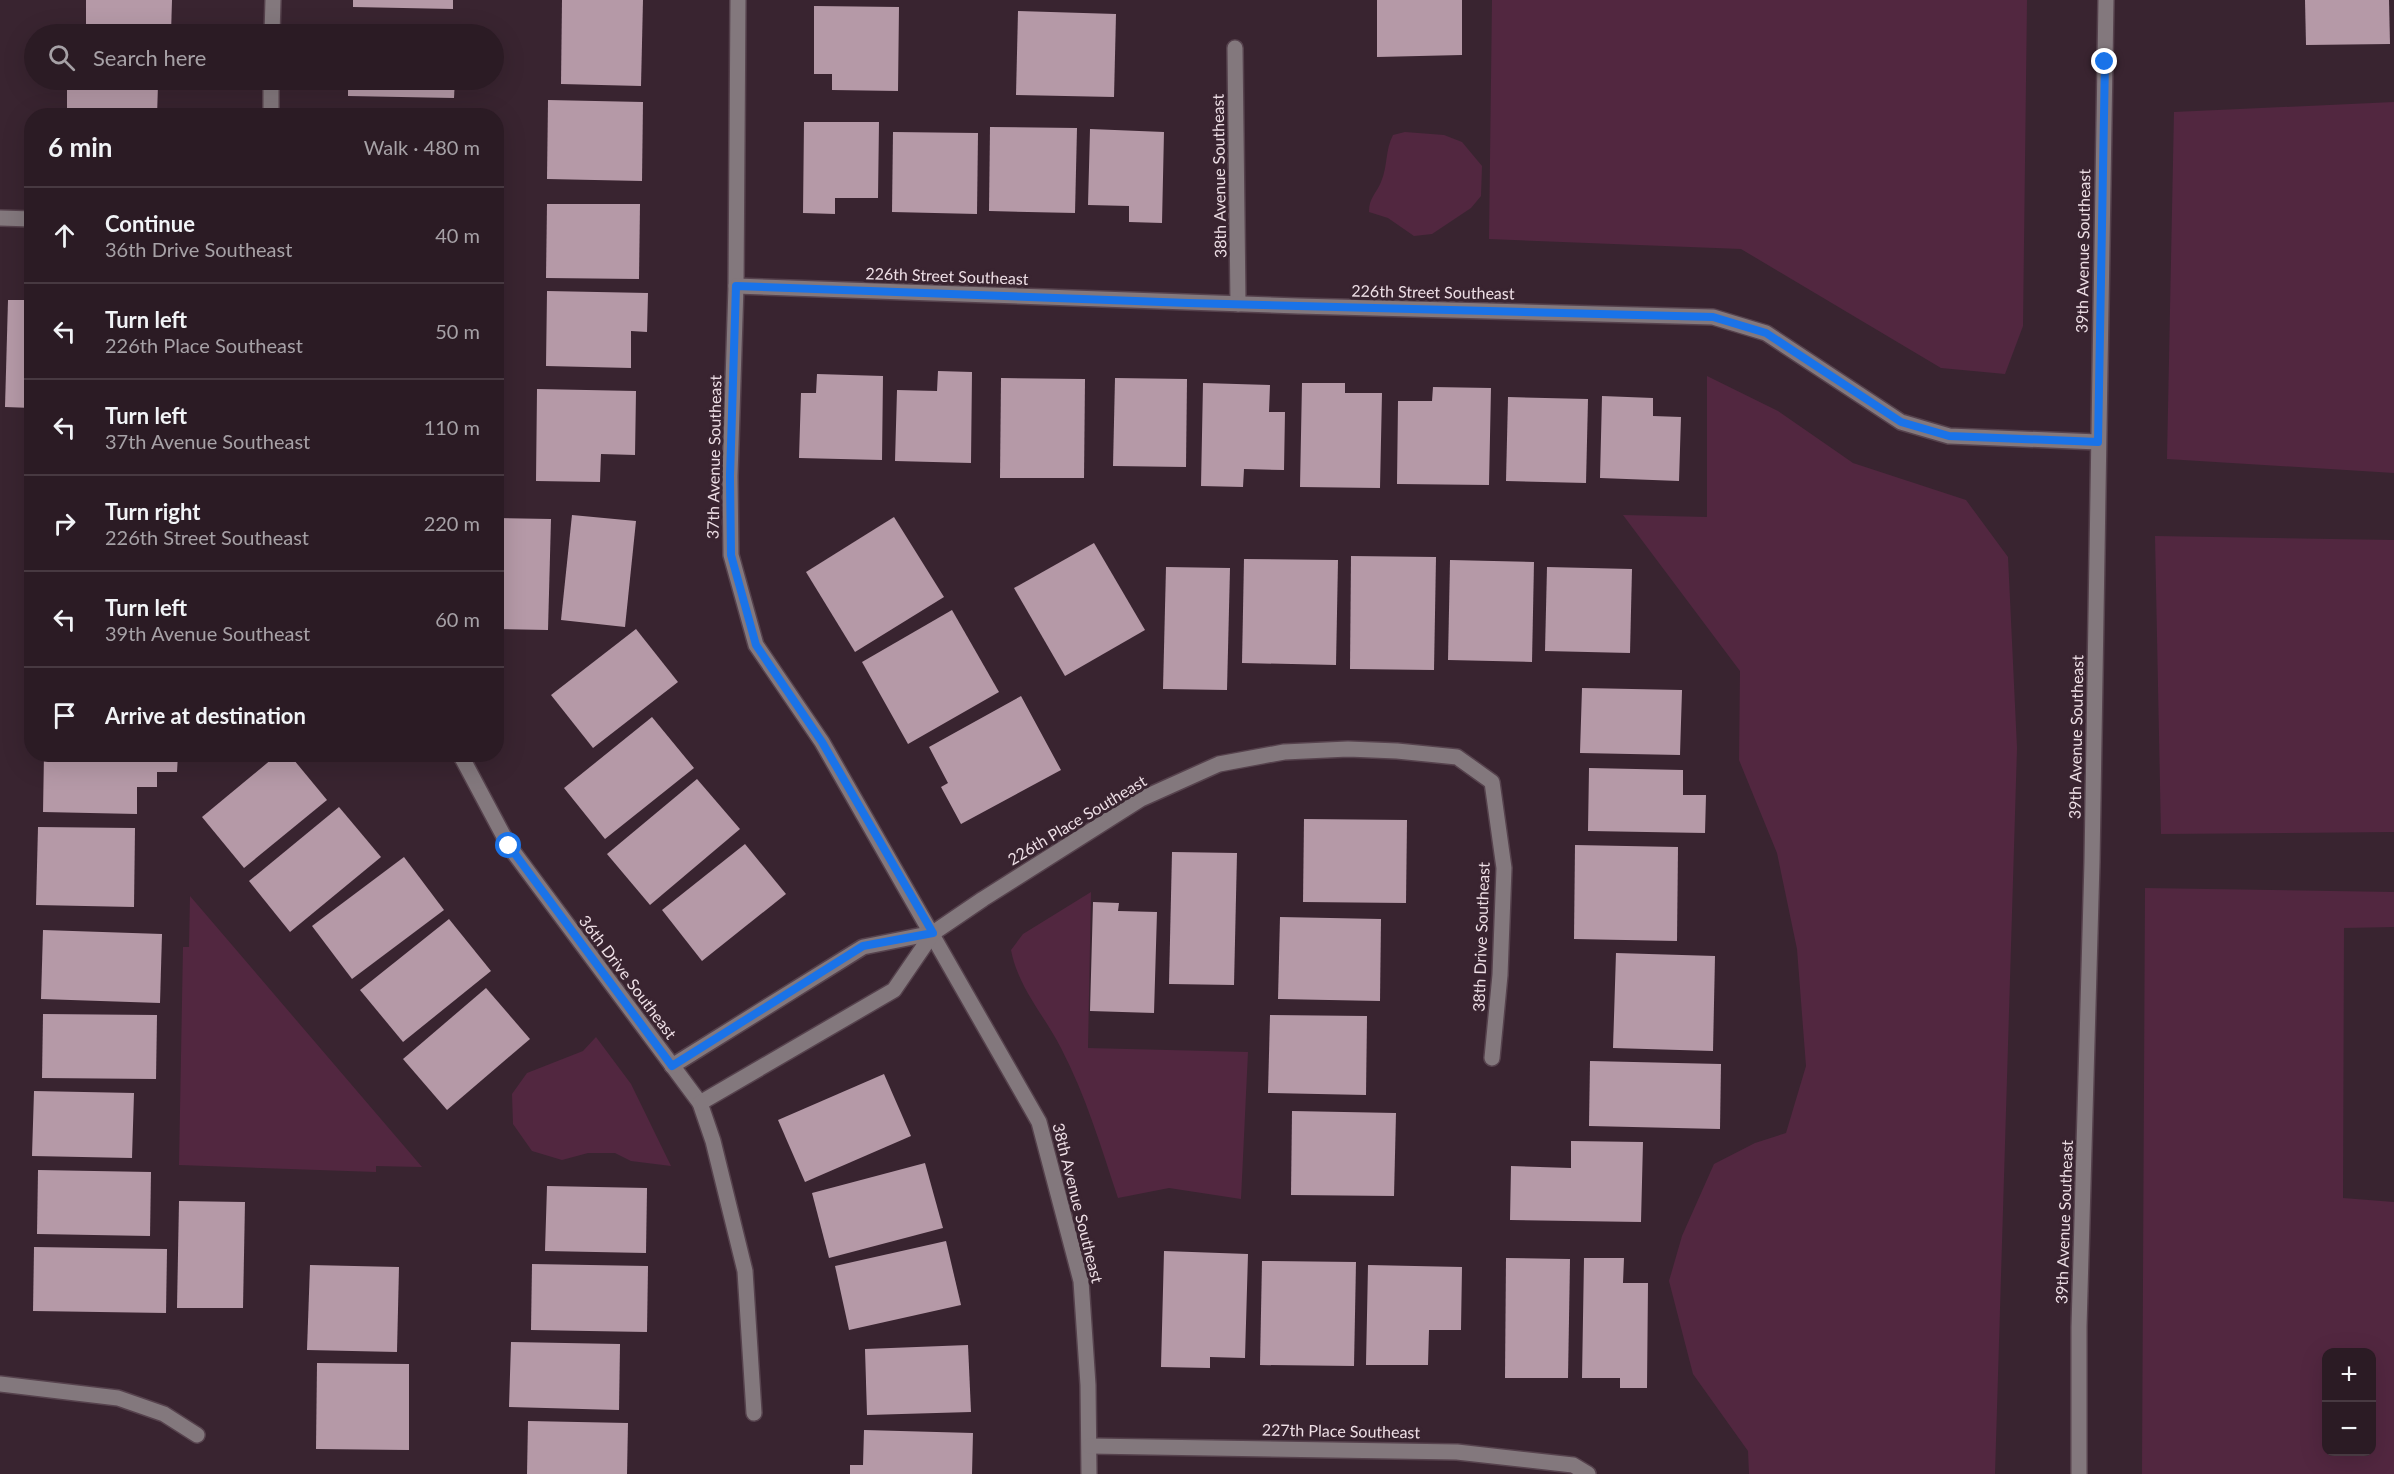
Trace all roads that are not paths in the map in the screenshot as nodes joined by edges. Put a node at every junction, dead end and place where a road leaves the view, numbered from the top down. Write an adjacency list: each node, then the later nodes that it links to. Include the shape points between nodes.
1 (273, 0): 4 (street)
2 (738, 0): 10 (street, 37th Avenue Southeast)
3 (2106, 0): 12 (street, 39th Avenue Southeast)
4 (272, 24)
5 (1236, 48): 11 (street, 38th Avenue Southeast)
6 (272, 90): 7 (street)
7 (271, 108)
8 (0, 218): 9 (street)
9 (24, 219)
10 (736, 286): 11 (street, 226th Street Southeast); 15 (street, 37th Avenue Southeast, via 731,555 756,645 822,742)
11 (1238, 304): 12 (street, 226th Street Southeast, via 1713,317 1766,333 1901,422 1949,436)
12 (2098, 442): 25 (street, 39th Avenue Southeast)
13 (464, 762): 17 (street, 36th Drive Southeast, via 509,846)
14 (1492, 782): 15 (street, 226th Place Southeast, via 1457,757 1397,751 1284,752 1219,764 1141,799); 16 (street, 38th Drive Southeast, via 1504,868)
15 (933, 933): 17 (street, 226th Place Southeast, via 863,946); 18 (street, 226th Place Southeast, via 894,990); 22 (street, 38th Avenue Southeast, via 1039,1122 1081,1281)
16 (1492, 1058)
17 (672, 1066): 18 (street, 36th Drive Southeast)
18 (700, 1103): 20 (street, 36th Drive Southeast, via 746,1271)
19 (0, 1384): 21 (street, via 118,1398 165,1414)
20 (754, 1413)
21 (197, 1435)
22 (1090, 1446): 23 (street, 38th Avenue Southeast); 24 (street, 227th Place Southeast, via 1457,1452 1573,1465)
23 (1089, 1474)
24 (1588, 1474)
25 (2079, 1474)

